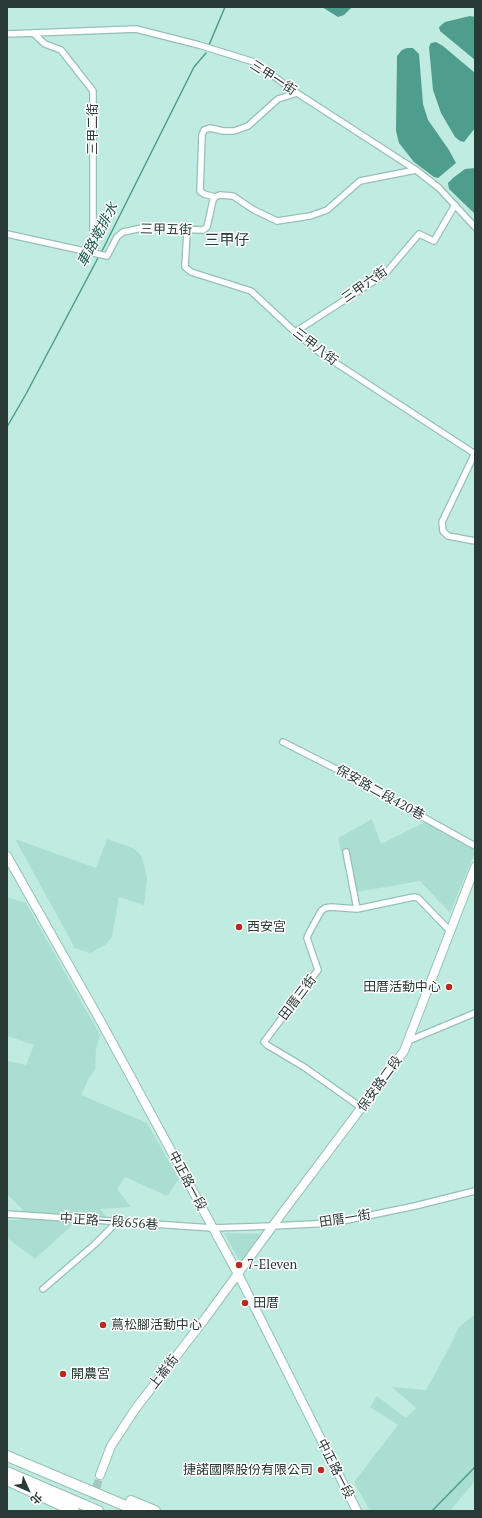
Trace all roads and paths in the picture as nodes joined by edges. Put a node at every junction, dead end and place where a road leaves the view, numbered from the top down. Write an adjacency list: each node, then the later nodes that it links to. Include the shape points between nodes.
1 (33, 33): 2 (street, 三甲一街); 3 (street, 三甲一街, via 136,29 254,62); 10 (street, 三甲二街, via 45,44 61,50 93,91)
2 (7, 34)
3 (297, 93): 4 (street, 三甲一街); 5 (street, via 278,99 248,126 234,131 210,128 204,130 200,191)
4 (416, 170): 5 (street, via 360,181 327,210 310,216 277,221 233,196); 6 (street, 三甲一街, via 439,188)
5 (215, 197): 8 (street, 三甲五街, via 208,227 203,230)
6 (455, 206): 7 (street, 三甲一街); 11 (street, 三甲六街, via 434,241 419,234 385,274)
7 (475, 227)
8 (188, 230): 10 (street, 三甲五街, via 142,228 123,232 117,237 107,256); 11 (street, 三甲八街, via 185,267 191,272 251,291)
9 (7, 234): 10 (street, 三甲五街)
10 (93, 252)
11 (295, 332): 12 (street, 三甲八街, via 319,352)
12 (475, 454): 13 (street, via 442,522 442,531 448,536)
13 (475, 541)
14 (283, 742): 15 (street, 保安路二段420巷)
15 (475, 846)
16 (346, 852): 19 (street)
17 (7, 856): 28 (main road, 中正路一段, via 101,1022)
18 (475, 867): 20 (main road, 保安路二段)
19 (357, 909): 20 (street, 田厝三街, via 414,897 418,898); 23 (street, 田厝三街, via 331,907 321,911 307,938 318,970 264,1042)
20 (451, 932): 22 (main road, 保安路二段)
21 (475, 1013): 22 (street)
22 (408, 1040): 23 (main road, 保安路二段, via 404,1051)
23 (362, 1108): 27 (main road, 保安路二段)
24 (475, 1191): 27 (street, 田厝一街, via 334,1223)
25 (7, 1214): 26 (street, 中正路一段656巷)
26 (116, 1222): 28 (street, 中正路一段656巷); 30 (street, via 94,1245)
27 (273, 1226): 28 (street, 田厝一街); 29 (main road, 保安路二段)
28 (212, 1228): 29 (main road, 中正路一段)
29 (238, 1274): 33 (main road, 上崙街, via 136,1408 111,1446); 40 (main road, 中正路一段)
30 (43, 1289)
31 (7, 1456): 35 (highway)
32 (7, 1472): 37 (highway)
33 (100, 1475)
34 (7, 1480): 36 (highway)
35 (72, 1482): 38 (highway); 39 (highway, via 85,1483)
36 (74, 1511)
37 (98, 1511)
38 (138, 1511)
39 (155, 1511)
40 (357, 1511)

